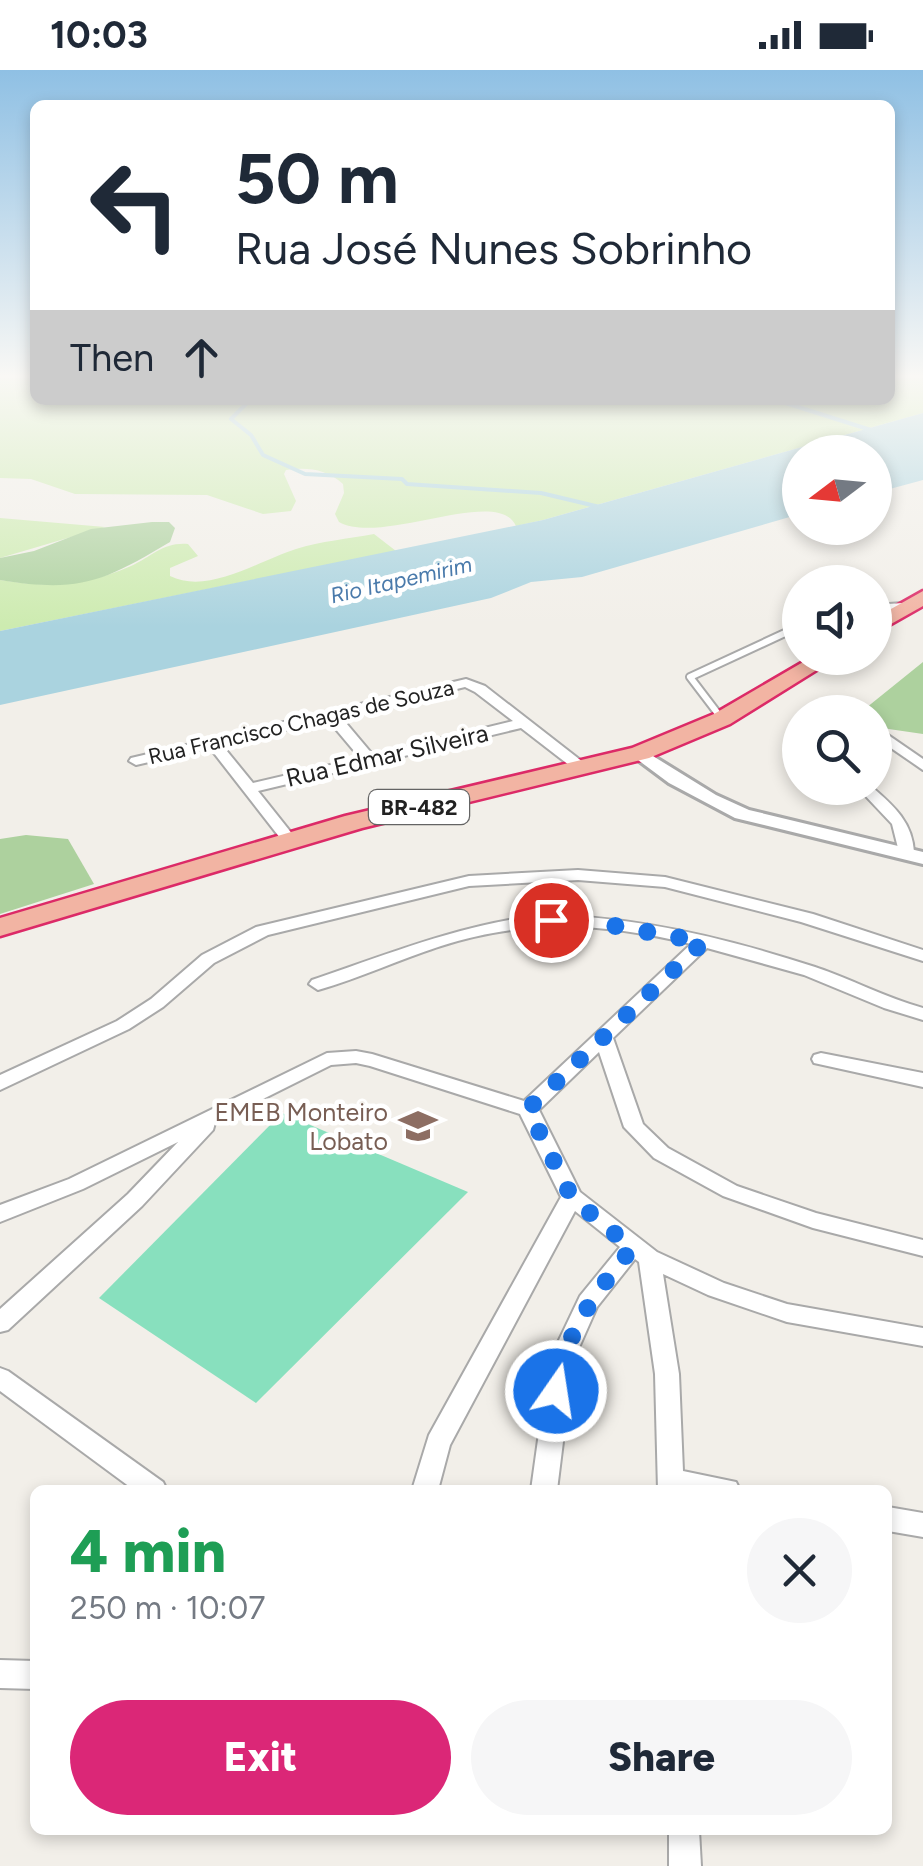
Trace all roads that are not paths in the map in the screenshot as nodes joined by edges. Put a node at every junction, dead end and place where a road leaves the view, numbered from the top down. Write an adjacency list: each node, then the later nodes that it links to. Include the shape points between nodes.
1 (917, 602): 2 (lane); 3 (highway)
2 (892, 606)
3 (892, 617)
4 (782, 634): 7 (lane, via 690,677)
5 (796, 675): 7 (highway, BR-482)
6 (330, 714): 8 (street, Rua Francisco Chagas de Souza, via 466,684); 9 (street, Rua Francisco Chagas de Souza); 12 (street)
7 (722, 719): 11 (highway, BR-482)
8 (524, 723): 12 (street, Rua Edmar Silveira); 15 (street)
9 (213, 742): 13 (street, Rua Francisco Chagas de Souza); 16 (street)
10 (892, 743): 14 (street)
11 (640, 753): 15 (highway, BR-482); 19 (street, via 689,790 756,821)
12 (369, 758): 16 (street, Rua Edmar Silveira)
13 (136, 761)
14 (923, 766)
15 (583, 770): 18 (highway, BR-482)
16 (251, 788): 18 (street)
17 (882, 805): 19 (street, via 902,826)
18 (289, 840): 20 (highway, BR-482)
19 (915, 855)
20 (0, 927)
21 (703, 942): 23 (street, via 594,922 510,924); 24 (street, via 796,966); 25 (street)
22 (923, 956): 28 (street, via 664,882 578,875 469,881 262,930 208,960 123,1025)
23 (318, 984)
24 (923, 1014)
25 (604, 1038): 29 (street); 33 (street, via 634,1127 661,1153 730,1191)
26 (821, 1059): 27 (street)
27 (923, 1080)
28 (0, 1082)
29 (528, 1109): 30 (street, via 342,1056); 31 (street)
30 (213, 1118): 32 (street); 35 (street, via 146,1190)
31 (572, 1198): 34 (street); 39 (street, via 438,1443)
32 (0, 1214)
33 (923, 1248)
34 (640, 1253): 36 (street, via 716,1290 787,1313); 40 (street, via 588,1302 561,1361); 41 (street, via 668,1374)
35 (0, 1323)
36 (923, 1337)
37 (0, 1378): 38 (street)
38 (147, 1485)
39 (426, 1485)
40 (545, 1485)
41 (671, 1485)
42 (892, 1520): 43 (street)
43 (923, 1525)
44 (0, 1674): 45 (street)
45 (30, 1675)
46 (684, 1835): 47 (street)
47 (686, 1866)

